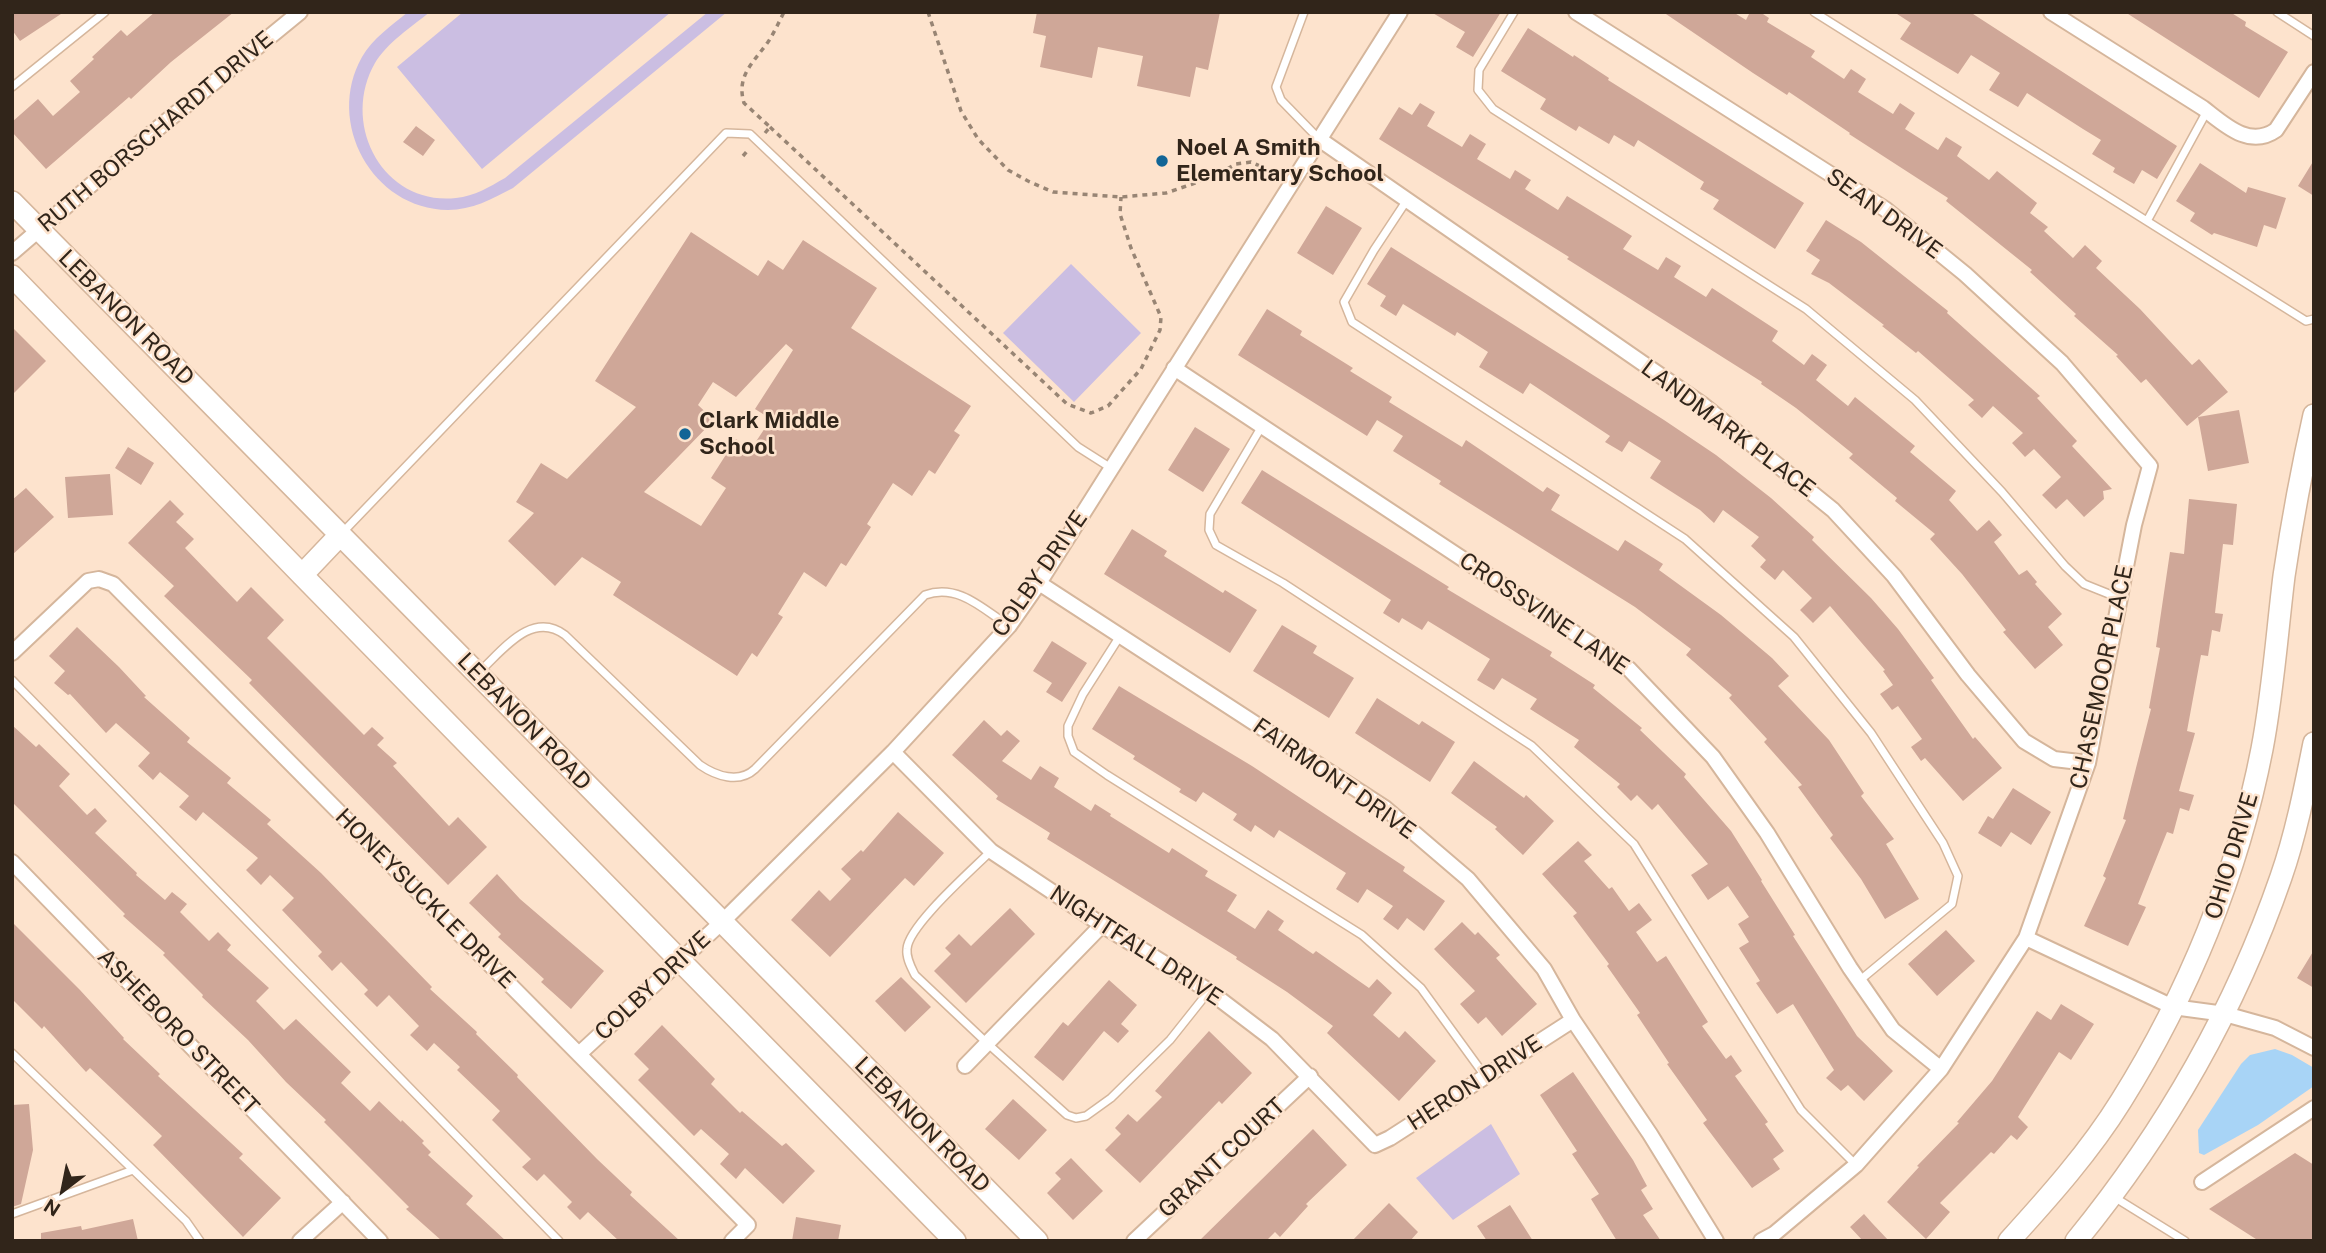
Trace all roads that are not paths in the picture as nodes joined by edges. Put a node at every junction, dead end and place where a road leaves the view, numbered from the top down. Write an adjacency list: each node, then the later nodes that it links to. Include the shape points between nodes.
1 (105, 12): 12 (lane)
2 (300, 12): 18 (street, RUTH BORSCHARDT DRIVE)
3 (1304, 12): 14 (lane, via 1276,88 1280,100)
4 (1400, 12): 14 (street, COLBY DRIVE)
5 (1514, 12): 30 (lane, via 1479,70 1478,90 1493,109 1806,309 1915,400 2084,584)
6 (1576, 12): 25 (street, SEAN DRIVE, via 1885,209 2062,363)
7 (1814, 12): 17 (lane)
8 (2051, 12): 13 (street)
9 (2277, 12): 10 (lane)
10 (2314, 36)
11 (2314, 72): 13 (street, via 2281,123 2267,136 2244,136)
12 (12, 87)
13 (2207, 111): 17 (lane)
14 (1319, 139): 15 (street, LANDMARK PLACE); 22 (street, COLBY DRIVE)
15 (1407, 200): 38 (street, LANDMARK PLACE, via 1703,405 1833,510 1894,576 2024,741 2054,759); 46 (lane, via 1344,302 1352,322 1685,538 1794,637 1871,733 1943,843 1958,876 1952,904)
16 (12, 202): 18 (main road, LEBANON ROAD)
17 (2147, 221): 21 (lane, via 2306,321)
18 (38, 229): 19 (street, RUTH BORSCHARDT DRIVE); 27 (main road, LEBANON ROAD)
19 (12, 253)
20 (12, 276): 28 (main road)
21 (2314, 320)
22 (1174, 368): 24 (street, CROSSVINE LANE); 26 (street, COLBY DRIVE)
23 (2314, 415): 48 (main road, OHIO DRIVE, via 2298,487 2250,803 2203,943)
24 (1262, 426): 46 (street, CROSSVINE LANE, via 1629,669 1713,757 1767,833); 61 (lane, via 1210,514 1209,530 1216,545 1283,583 1532,746 1634,844 1801,1110)
25 (2150, 466): 30 (street, CHASEMOOR PLACE)
26 (1111, 468): 27 (lane, via 1078,447 750,134 726,133); 29 (street, COLBY DRIVE)
27 (341, 535): 28 (main road); 34 (main road, LEBANON ROAD)
28 (302, 575): 45 (main road)
29 (1038, 583): 31 (street, COLBY DRIVE); 32 (street, FAIRMONT DRIVE)
30 (2120, 598): 38 (street, CHASEMOOR PLACE)
31 (1009, 626): 34 (lane, via 956,592 925,595 755,769 739,777 716,774 700,765 555,628 528,629); 37 (street, COLBY DRIVE)
32 (1120, 636): 50 (street, FAIRMONT DRIVE, via 1385,808 1468,879 1544,969); 58 (lane, via 1068,726 1074,752 1362,935 1421,988)
33 (12, 653): 54 (street, HONEYSUCKLE DRIVE, via 88,581 113,584)
34 (476, 674): 42 (main road, LEBANON ROAD)
35 (12, 680): 71 (lane)
36 (2314, 743): 39 (main road)
37 (892, 752): 40 (street, NIGHTFALL DRIVE); 42 (street, COLBY DRIVE)
38 (2088, 762): 44 (street, CHASEMOOR PLACE)
39 (2311, 772): 49 (main road, via 2282,876)
40 (991, 851): 43 (street, NIGHTFALL DRIVE); 51 (lane, via 919,923 907,950 915,975)
41 (12, 862): 65 (street, ASHEBORO STREET)
42 (721, 923): 45 (street, COLBY DRIVE); 74 (main road, LEBANON ROAD)
43 (1102, 925): 47 (street, NIGHTFALL DRIVE); 51 (street)
44 (2026, 937): 48 (street); 56 (street, CHASEMOOR PLACE)
45 (679, 961): 54 (street, COLBY DRIVE); 73 (main road)
46 (1859, 981): 56 (street, CROSSVINE LANE, via 1893,1030)
47 (1209, 991): 51 (lane, via 1145,1066 1086,1116 1067,1115); 57 (street, NIGHTFALL DRIVE, via 1272,1039)
48 (2173, 1007): 49 (street); 78 (main road, OHIO DRIVE, via 2120,1102 2081,1157)
49 (2225, 1014): 52 (street, via 2275,1028); 64 (main road, via 2186,1086)
50 (1573, 1020): 58 (street, HERON DRIVE); 76 (street, FAIRMONT DRIVE)
51 (987, 1043): 55 (street)
52 (2314, 1048)
53 (12, 1053): 62 (lane)
54 (579, 1054): 72 (street, HONEYSUCKLE DRIVE, via 748,1225)
55 (965, 1066)
56 (1941, 1069): 61 (street, CHASEMOOR PLACE)
57 (1310, 1076): 60 (street, NIGHTFALL DRIVE); 75 (street, GRANT COURT)
58 (1486, 1076): 60 (street, HERON DRIVE)
59 (2312, 1114): 63 (street)
60 (1375, 1145)
61 (1856, 1165): 77 (street, CHASEMOOR PLACE)
62 (133, 1170): 66 (lane); 68 (lane)
63 (2202, 1182)
64 (2113, 1196): 67 (lane); 79 (main road)
65 (343, 1202): 69 (street); 70 (street, ASHEBORO STREET)
66 (12, 1214)
67 (2181, 1240)
68 (200, 1241)
69 (300, 1241)
70 (380, 1241)
71 (559, 1241)
72 (732, 1241)
73 (955, 1241)
74 (1037, 1241)
75 (1134, 1241)
76 (1716, 1241)
77 (1761, 1241)
78 (2009, 1241)
79 (2076, 1241)

